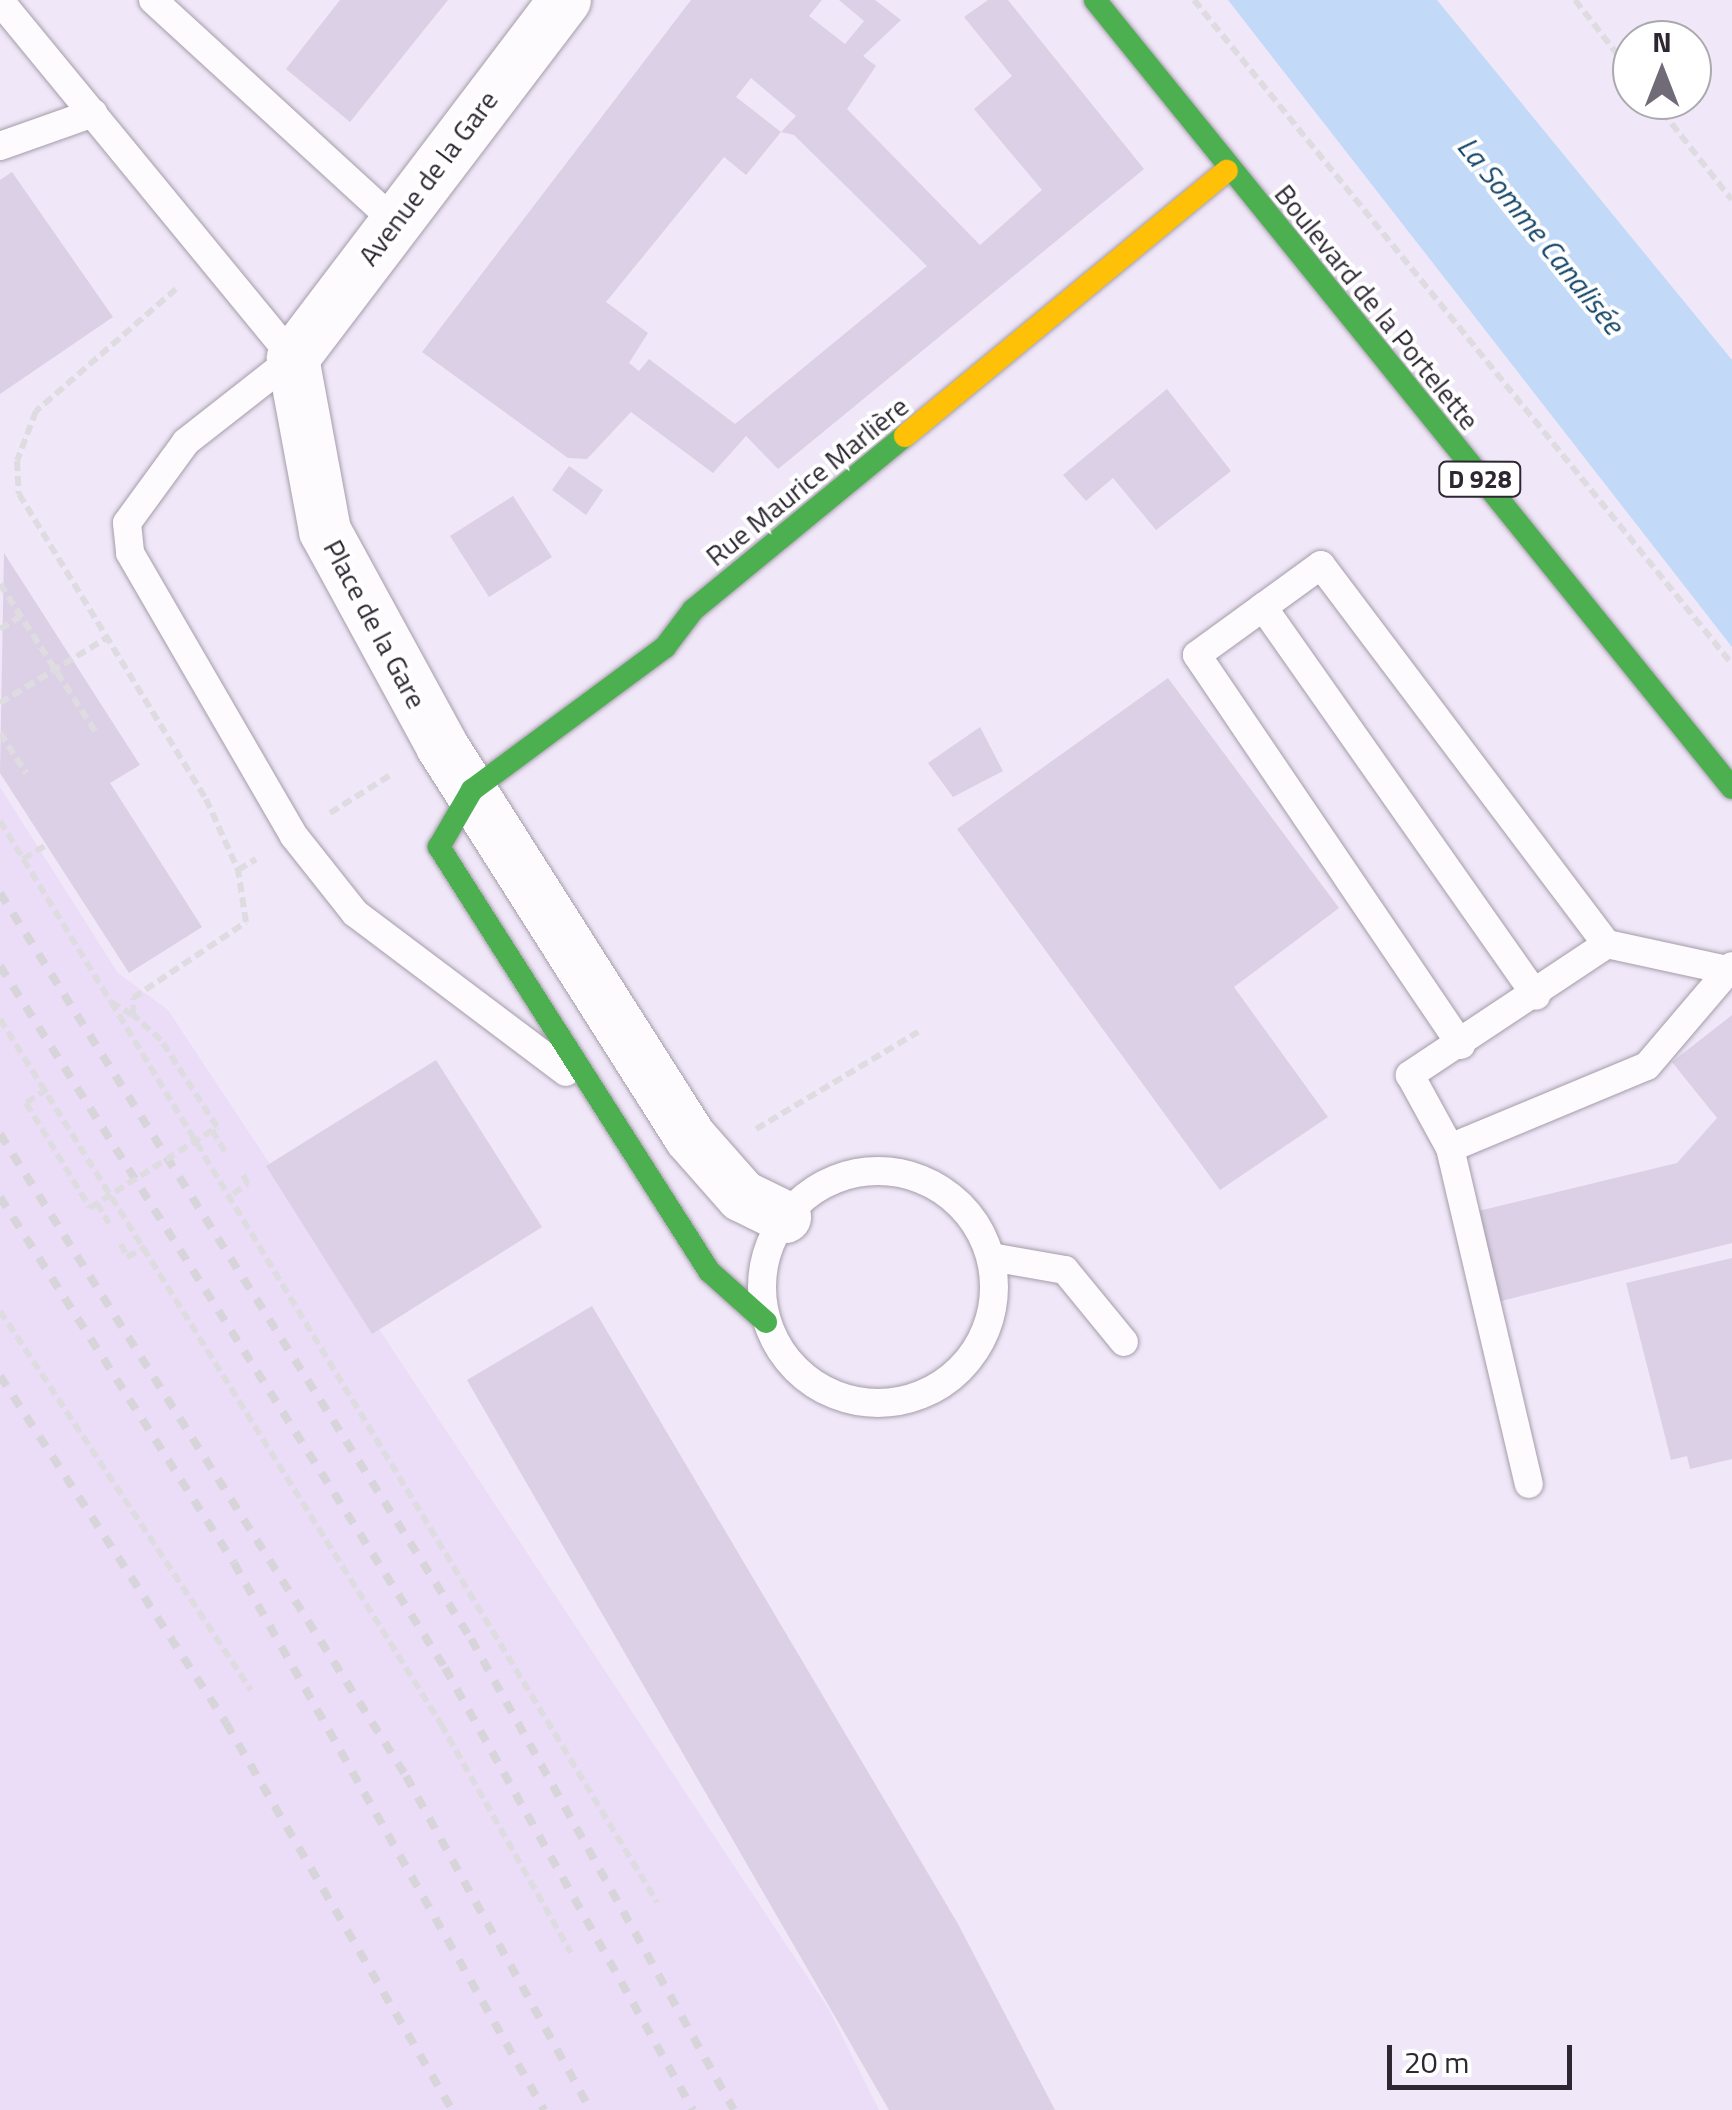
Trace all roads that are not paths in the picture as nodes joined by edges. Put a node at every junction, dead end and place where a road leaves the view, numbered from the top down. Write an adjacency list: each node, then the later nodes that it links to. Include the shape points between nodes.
1 (153, 0): 8 (lane)
2 (565, 0): 8 (street, Avenue de la Gare)
3 (1095, 0): 7 (street, Boulevard de la Portelette / D 928)
4 (0, 1): 5 (lane)
5 (93, 113): 6 (lane); 9 (lane)
6 (0, 146)
7 (1227, 171): 11 (street, Boulevard de la Portelette / D 928); 12 (street, Rue Maurice Marlière, via 693,610 665,647)
8 (393, 220): 9 (street, Avenue de la Gare)
9 (293, 358): 12 (street, Place de la Gare, via 324,531); 17 (lane, via 186,442 127,523 130,553 294,836 355,913)
10 (1263, 606): 13 (lane, via 1321,565); 15 (lane); 16 (lane, via 1198,655)
11 (1732, 788)
12 (472, 790): 17 (street, Rue Maurice Marlière, via 439,847); 19 (street, Place de la Gare, via 708,1155 742,1196)
13 (1607, 944): 14 (lane); 15 (lane)
14 (1730, 968): 18 (lane, via 1712,1000 1647,1066)
15 (1536, 996): 16 (lane)
16 (1461, 1046): 18 (lane, via 1410,1076)
17 (590, 1090): 21 (street, via 708,1270)
18 (1450, 1148): 23 (lane)
19 (785, 1217): 20 (lane, via 844,1176 899,1172 954,1199); 21 (lane, via 761,1285)
20 (991, 1257): 21 (lane, via 995,1291 983,1336 963,1367 924,1394 874,1404 824,1390 790,1362); 22 (lane, via 1065,1270)
21 (766, 1322)
22 (1124, 1342)
23 (1529, 1484)

